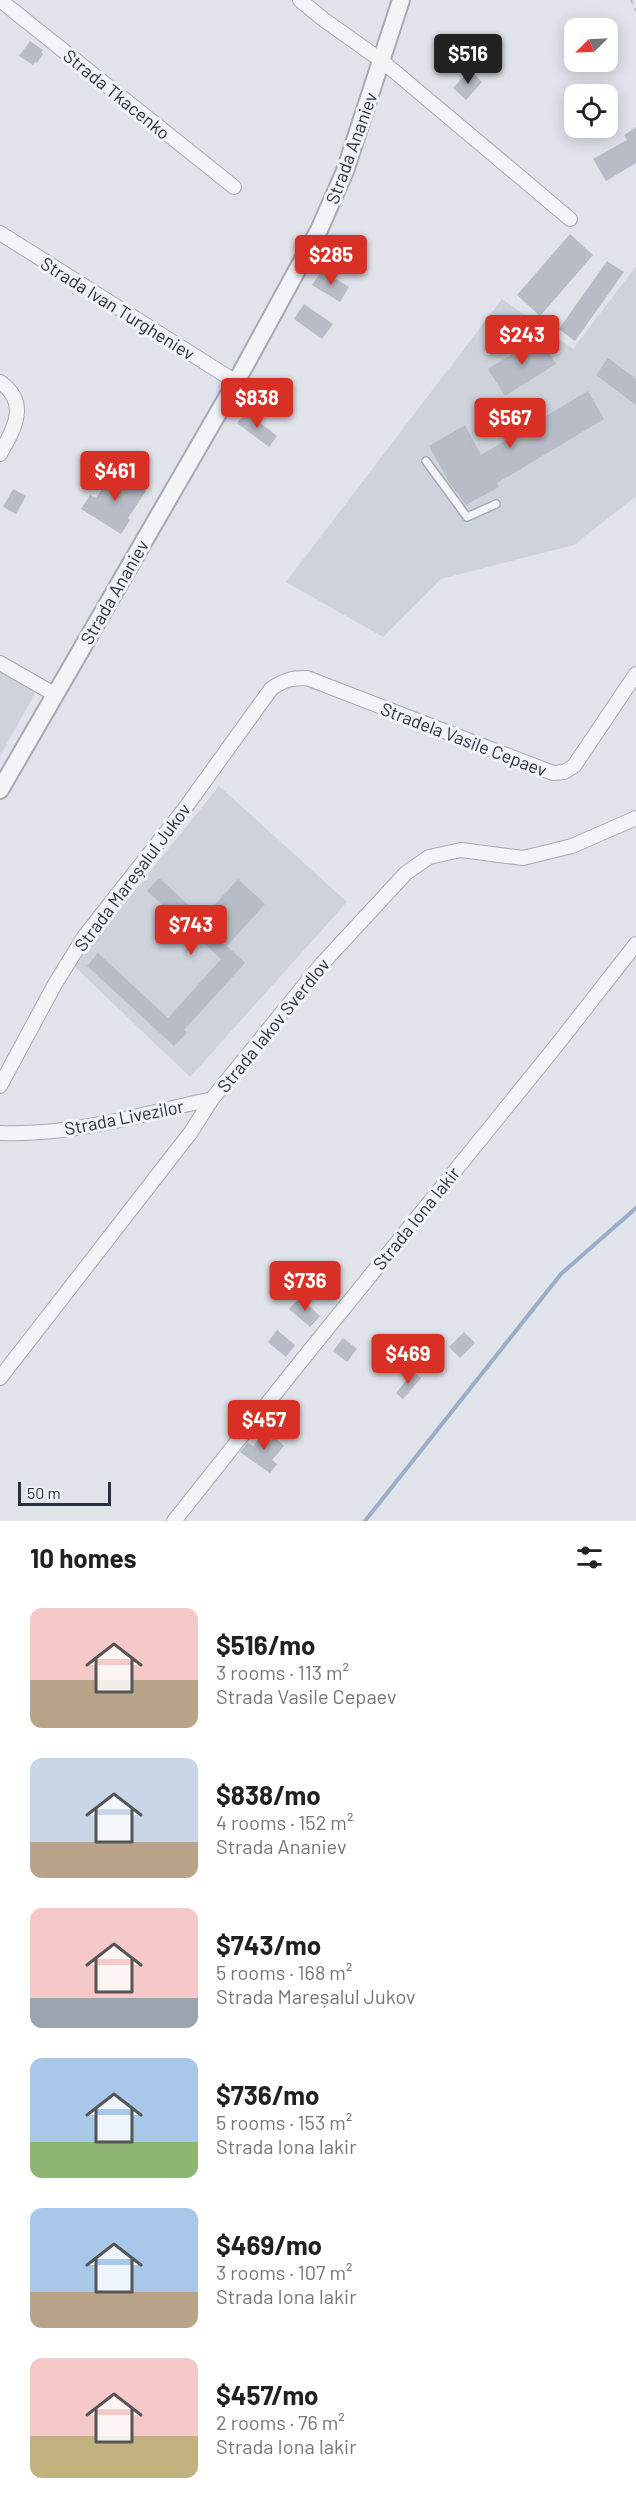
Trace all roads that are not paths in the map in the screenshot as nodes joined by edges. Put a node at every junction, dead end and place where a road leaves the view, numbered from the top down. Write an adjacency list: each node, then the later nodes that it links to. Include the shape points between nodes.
1 (0, 0): 5 (street, Strada Tkacenko)
2 (300, 0): 4 (street)
3 (401, 0): 4 (street, Strada Ananiev)
4 (382, 61): 6 (street); 9 (street, Strada Ananiev, via 319,230)
5 (234, 187)
6 (570, 219)
7 (0, 233): 9 (street, Strada Ivan Turgheniev)
8 (0, 382): 10 (street, via 10,391 18,410)
9 (236, 382): 16 (street, Strada Ananiev)
10 (0, 454)
11 (426, 461): 12 (lane, via 467,517)
12 (496, 504)
13 (0, 663): 16 (street)
14 (636, 675): 15 (street, Stradela Vasile Cepaev, via 574,766 553,773 307,678)
15 (282, 681): 20 (street, Strada Mareșalul Jukov, via 271,689 183,811 84,937)
16 (54, 694): 17 (street, Strada Ananiev)
17 (0, 790)
18 (636, 818): 21 (street, Strada Iakov Sverdlov, via 572,846 522,858 461,850 429,857 406,873 367,913)
19 (636, 944): 24 (street, Strada Iona Iakir)
20 (0, 1086)
21 (212, 1099): 22 (street, Strada Livezilor, via 90,1127); 23 (street, Strada Iakov Sverdlov)
22 (0, 1133)
23 (0, 1378)
24 (174, 1521)

